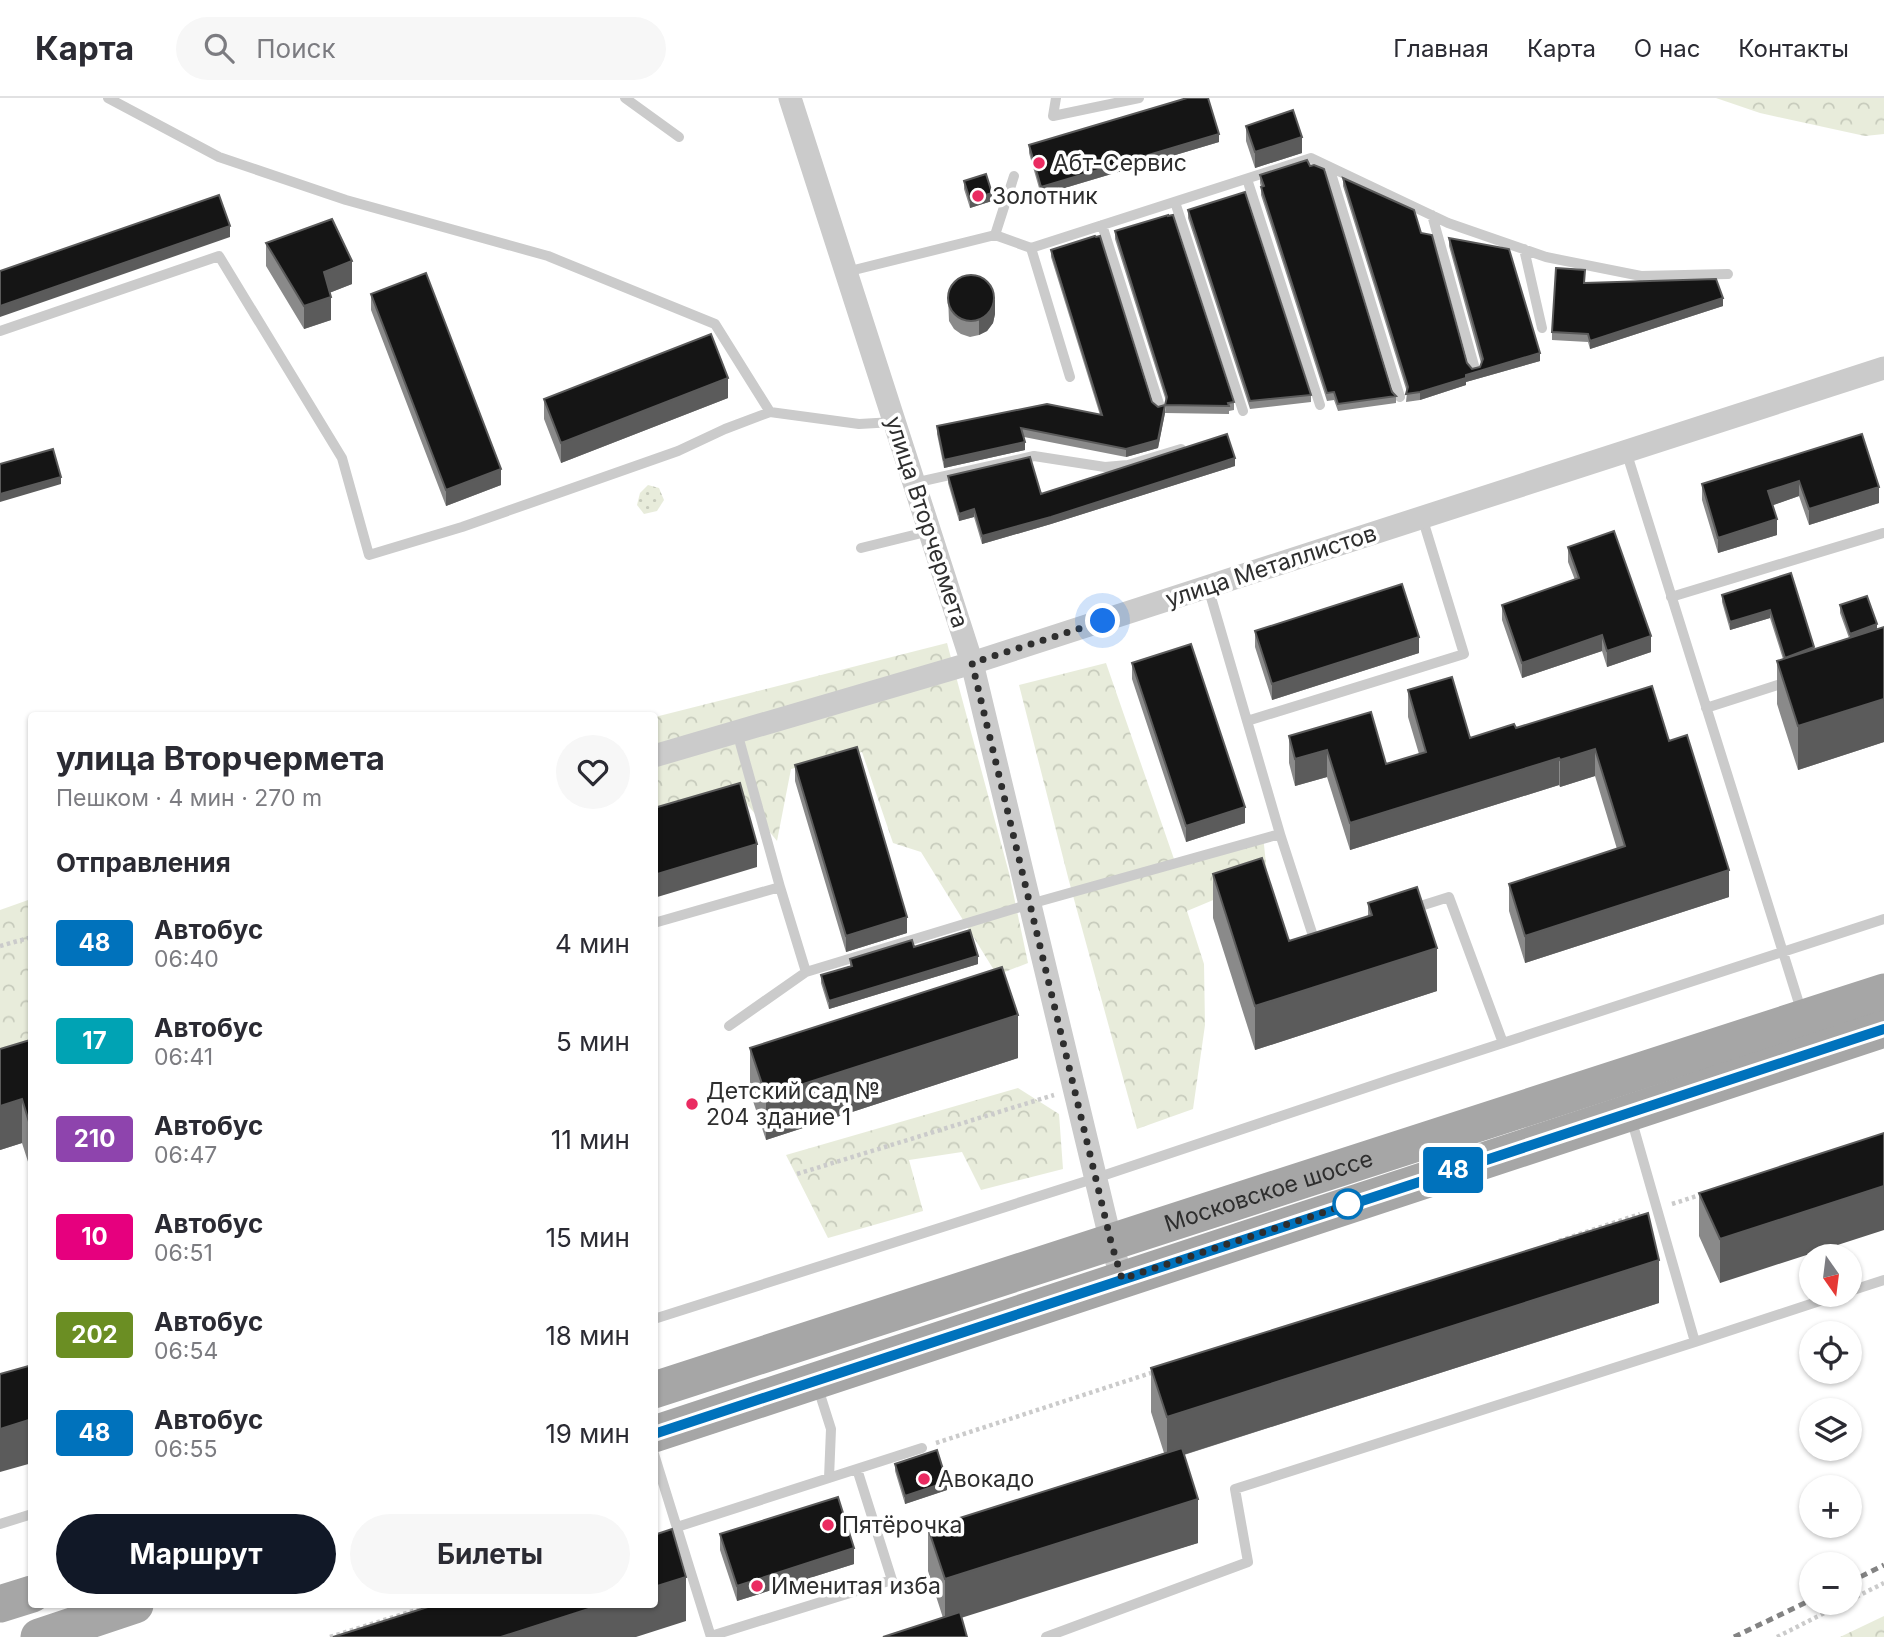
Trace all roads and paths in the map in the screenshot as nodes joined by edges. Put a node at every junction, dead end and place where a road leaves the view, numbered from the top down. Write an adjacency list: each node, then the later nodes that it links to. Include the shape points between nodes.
1 (108, 98): 27 (lane, via 219,158 345,200 548,256 715,324)
2 (625, 98): 6 (lane)
3 (790, 98): 16 (street, улица Вторчермета)
4 (1056, 98): 5 (lane, via 1053,116)
5 (1139, 98)
6 (679, 138)
7 (1329, 167): 9 (lane, via 1311,158); 11 (lane); 23 (lane)
8 (1014, 176): 13 (lane)
9 (1247, 179): 10 (lane); 24 (lane)
10 (1175, 202): 12 (lane); 26 (lane)
11 (1432, 215): 15 (lane); 21 (lane)
12 (1102, 225): 14 (lane); 25 (lane)
13 (995, 235): 14 (lane); 16 (lane)
14 (1031, 248): 22 (lane)
15 (1524, 250): 17 (lane, via 1641,276); 18 (lane)
16 (846, 272): 28 (street, улица Вторчермета)
17 (1728, 274)
18 (1542, 328)
19 (0, 331): 27 (lane, via 219,256 342,458 369,555 678,451)
20 (1884, 368): 30 (street, улица Металлистов)
21 (1475, 369)
22 (1070, 377)
23 (1400, 397)
24 (1320, 405)
25 (1160, 407)
26 (1243, 411)
27 (769, 412): 28 (lane, via 859,424)
28 (895, 422): 31 (street, улица Вторчермета)
29 (1198, 444): 31 (lane, via 1128,466 1034,456)
30 (1626, 452): 32 (street, улица Металлистов); 37 (lane)
31 (914, 483): 33 (street, улица Вторчермета)
32 (1422, 517): 36 (street, улица Металлистов); 41 (lane, via 1464,653)
33 (930, 531): 35 (lane); 38 (street, улица Вторчермета)
34 (1883, 533): 37 (lane)
35 (861, 548)
36 (1208, 587): 38 (street, улица Металлистов); 41 (lane)
37 (1671, 597): 40 (lane)
38 (972, 663): 42 (street, улица Металлистов); 46 (street, улица Вторчермета)
39 (1795, 680): 40 (lane)
40 (1706, 708): 53 (lane)
41 (1247, 721): 44 (lane)
42 (737, 732): 43 (street, улица Металлистов); 45 (lane)
43 (658, 755)
44 (1280, 834): 46 (lane); 50 (lane, via 1314,939)
45 (780, 887): 49 (lane); 54 (lane)
46 (1030, 904): 54 (lane); 60 (street, улица Вторчермета)
47 (1400, 912): 59 (lane, via 1449,897)
48 (1884, 919): 53 (lane)
49 (658, 922)
50 (1339, 932)
51 (28, 938): 52 (path)
52 (0, 946)
53 (1783, 952): 56 (lane); 59 (lane)
54 (806, 972): 57 (lane)
55 (1884, 992): 56 (main road, Московское шоссе)
56 (1804, 1018): 66 (main road, Московское шоссе)
57 (729, 1026)
58 (1884, 1028): 61 (main road, Московское шоссе)
59 (1503, 1043): 63 (lane)
60 (1074, 1088): 62 (path); 63 (street, улица Вторчермета)
61 (1630, 1112): 65 (lane); 68 (main road, Московское шоссе)
62 (797, 1174)
63 (1096, 1178): 66 (street, улица Вторчермета); 72 (lane)
64 (1707, 1192): 65 (path)
65 (1657, 1209): 67 (path); 73 (lane)
66 (1111, 1242): 68 (street, улица Вторчермета); 76 (main road, Московское шоссе)
67 (1552, 1243)
68 (1122, 1279): 75 (main road, Московское шоссе)
69 (1884, 1280): 70 (lane)
70 (1862, 1287)
71 (1801, 1307): 73 (lane)
72 (658, 1318)
73 (1695, 1342): 95 (lane, via 1235,1489 1248,1562)
74 (1158, 1371): 78 (path)
75 (816, 1381): 77 (main road, Московское шоссе); 81 (lane, via 831,1429)
76 (658, 1389)
77 (658, 1433)
78 (922, 1448): 80 (lane)
79 (658, 1467): 84 (lane)
80 (857, 1469): 81 (lane); 94 (lane, via 892,1580)
81 (828, 1478): 84 (lane)
82 (28, 1515): 83 (lane)
83 (0, 1524)
84 (677, 1527): 94 (lane)
85 (1884, 1583): 86 (path)
86 (1862, 1594)
87 (28, 1595): 88 (main road)
88 (0, 1604)
89 (126, 1608): 92 (main road)
90 (422, 1608): 93 (path)
91 (1820, 1615): 96 (path)
92 (39, 1637)
93 (330, 1637)
94 (711, 1637)
95 (1046, 1637)
96 (1777, 1637)

